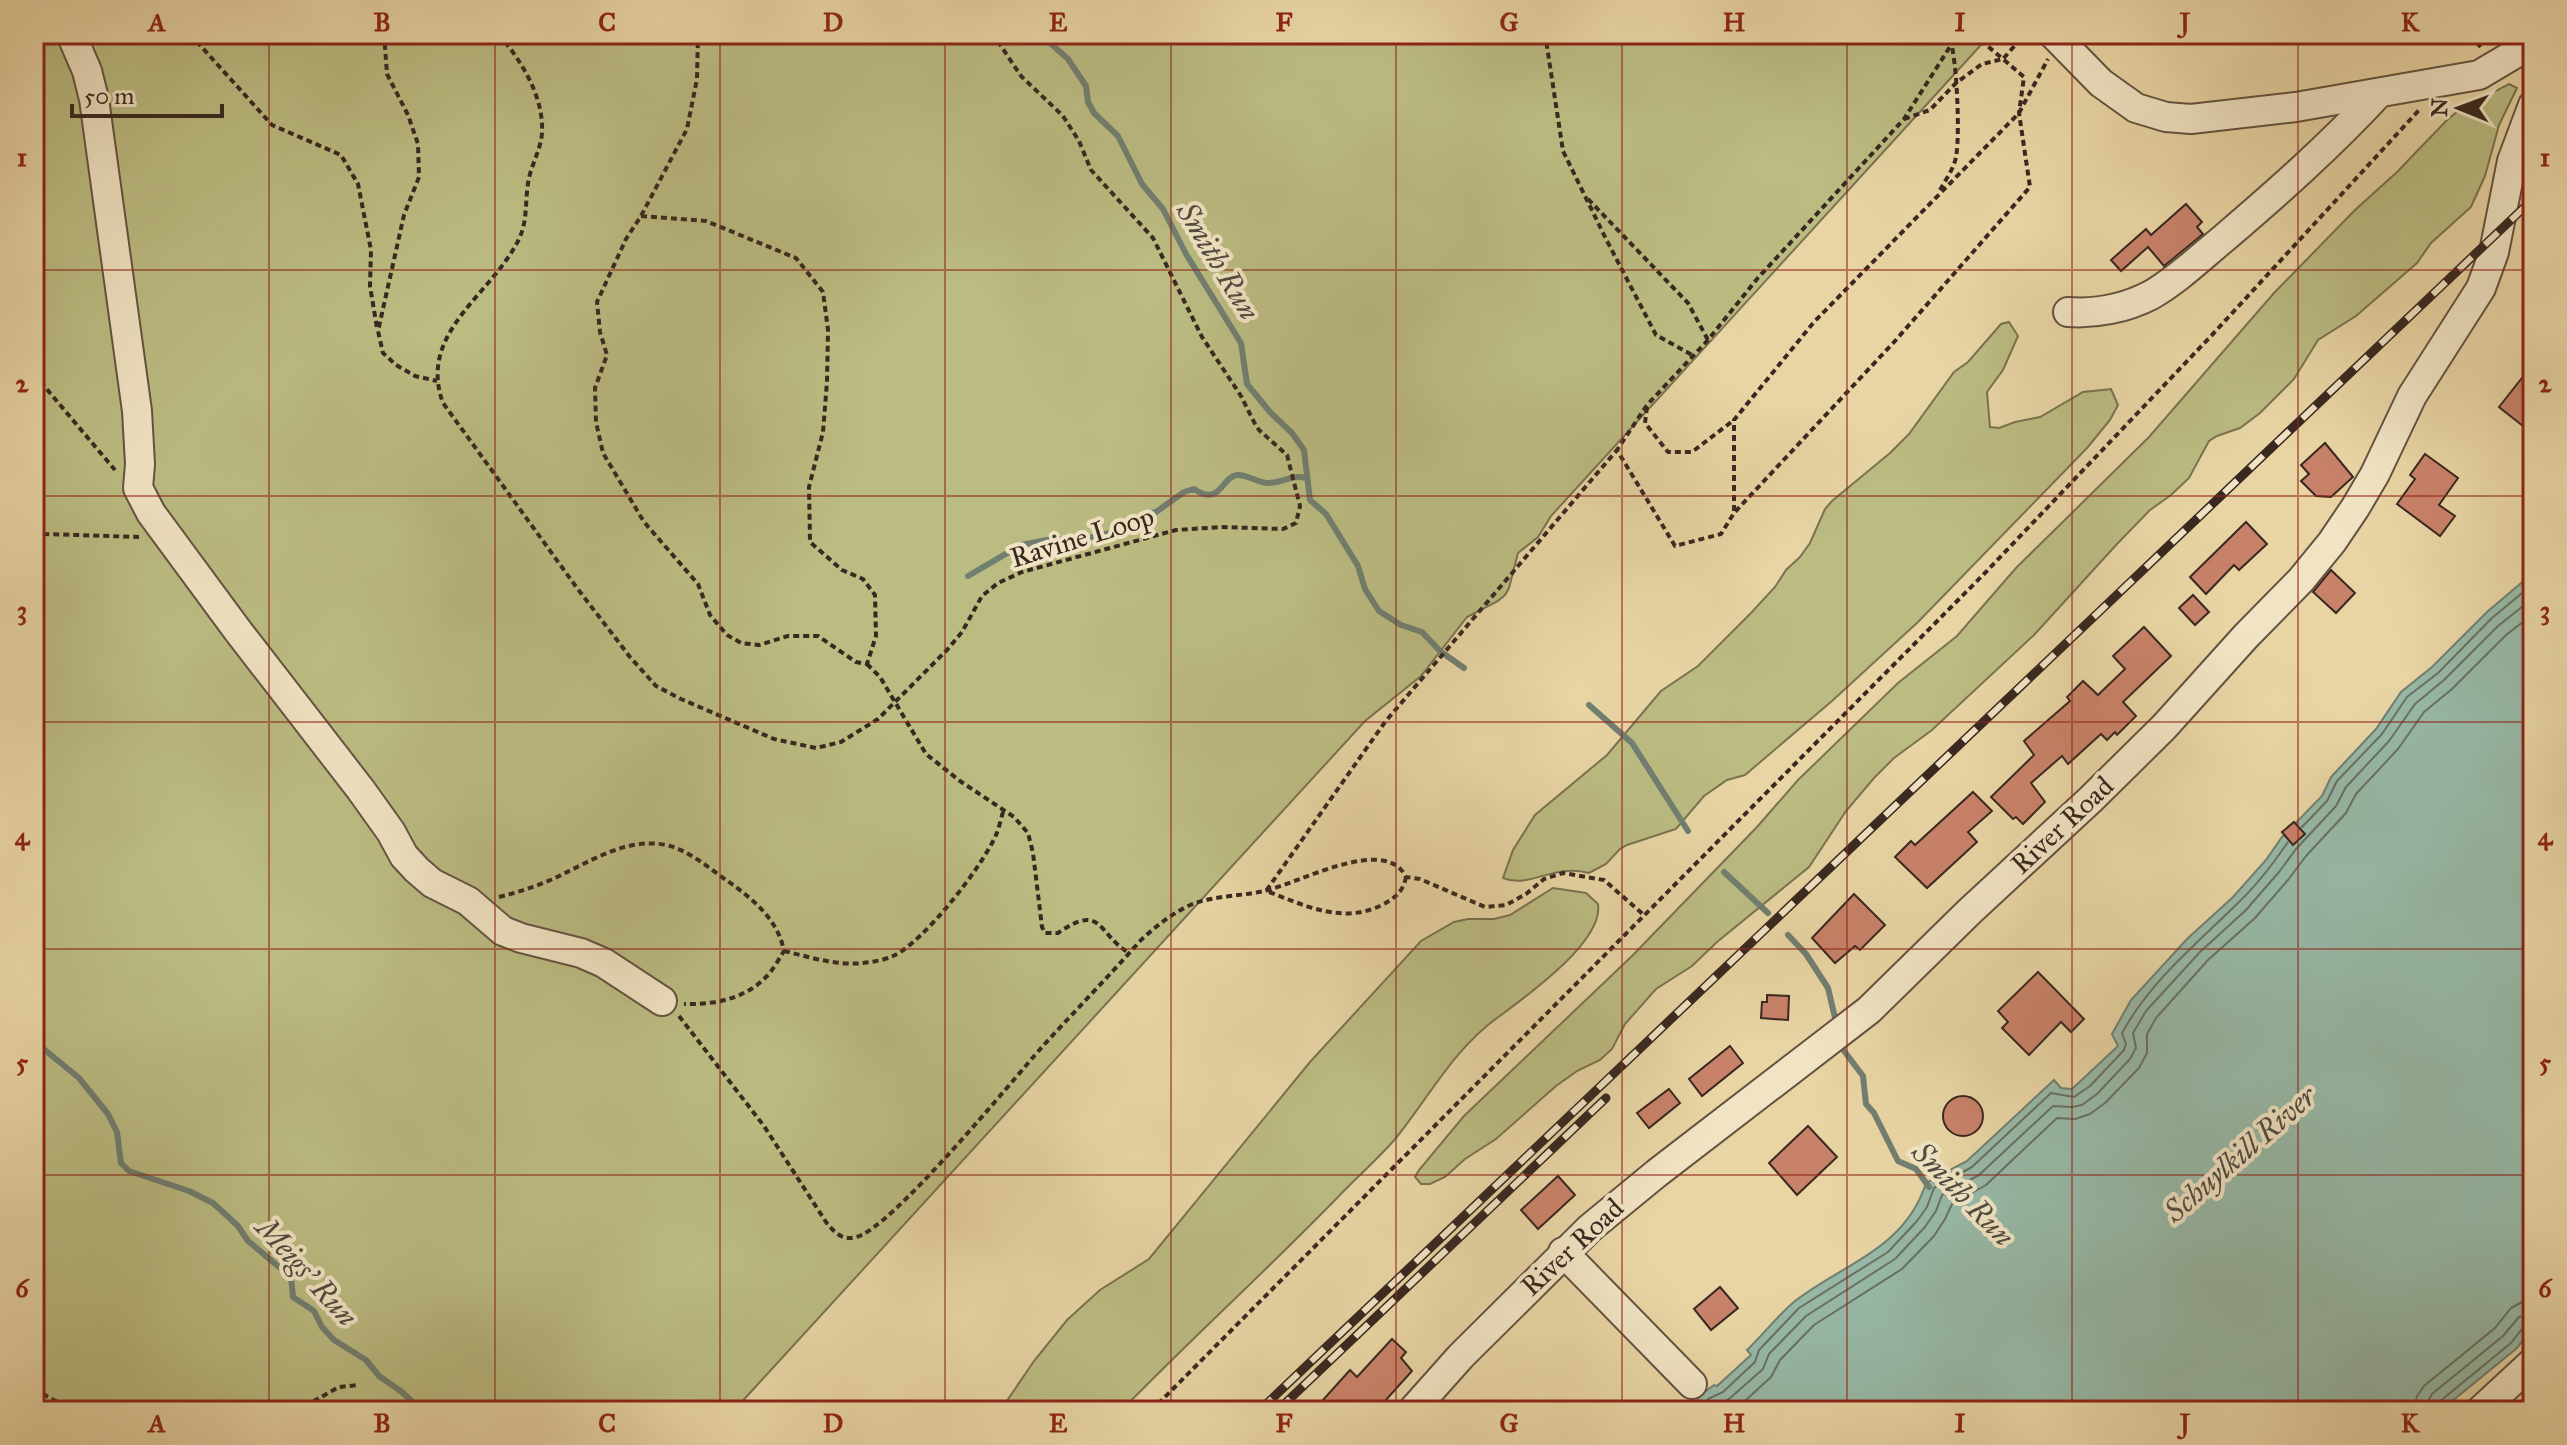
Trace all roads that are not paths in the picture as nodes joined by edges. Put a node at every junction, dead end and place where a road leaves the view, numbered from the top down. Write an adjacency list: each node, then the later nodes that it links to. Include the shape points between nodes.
1 (71, 34): 7 (street, via 94,99 137,411 138,488 404,856 432,883 468,901 503,931 604,963)
2 (2055, 37): 4 (street, via 2114,93 2136,108 2166,117 2208,118)
3 (2533, 43): 4 (street, via 2479,75)
4 (2379, 93): 6 (street, via 2281,190 2172,282 2134,303 2105,311)
5 (2533, 105): 8 (street, River Road, via 2512,161 2494,252 2481,288 2418,386 2355,508 2301,580 2164,727 1869,1010)
6 (2068, 312)
7 (662, 1001)
8 (1563, 1252): 10 (street); 11 (street, River Road)
9 (2533, 1362): 12 (street)
10 (1692, 1384)
11 (1412, 1411)
12 (2480, 1411)

